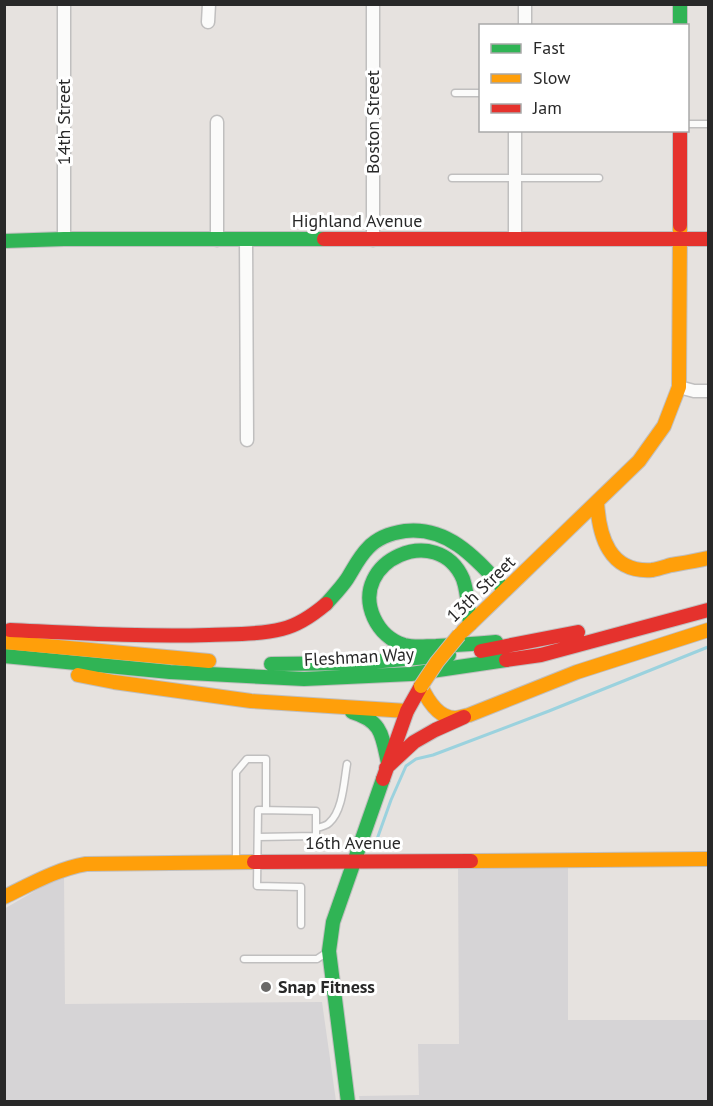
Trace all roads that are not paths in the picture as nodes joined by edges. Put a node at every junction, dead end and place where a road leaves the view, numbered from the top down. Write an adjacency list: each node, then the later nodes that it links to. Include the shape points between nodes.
1 (64, 4): 19 (street, 14th Street)
2 (209, 4): 6 (street)
3 (373, 4): 25 (street, Boston Street)
4 (525, 4): 7 (street)
5 (680, 4): 8 (main road)
6 (208, 22)
7 (525, 24)
8 (680, 24)
9 (455, 93): 10 (lane)
10 (479, 93)
11 (217, 122): 24 (street)
12 (689, 124): 13 (lane)
13 (708, 124)
14 (515, 132): 17 (street)
15 (680, 132): 22 (main road, 13th Street)
16 (452, 178): 17 (lane)
17 (515, 178): 18 (lane); 21 (street)
18 (598, 178)
19 (64, 239): 24 (main road, Highland Avenue); 26 (main road, Highland Avenue)
20 (246, 239): 24 (main road, Highland Avenue); 25 (main road, Highland Avenue); 29 (street)
21 (516, 239): 22 (main road, Highland Avenue); 25 (main road, Highland Avenue)
22 (680, 239): 23 (main road, Highland Avenue); 27 (main road, 13th Street)
23 (708, 239)
24 (217, 240)
25 (373, 240)
26 (4, 241)
27 (679, 387): 28 (street); 30 (main road, 13th Street, via 664,426 639,461)
28 (708, 391)
29 (247, 440)
30 (597, 502): 31 (main road, via 602,538 608,550 625,565 651,570); 32 (main road, 13th Street)
31 (708, 558)
32 (505, 590): 35 (main road, 13th Street); 36 (main road, via 471,555 447,538 424,530 395,531 366,549 326,605 284,629 244,634 124,636)
33 (708, 597): 38 (main road, Fleshman Way)
34 (708, 610): 40 (main road, Fleshman Way, via 541,655 411,674 304,679)
35 (470, 624): 38 (main road, via 459,573 447,559 434,552 421,549 399,556 387,563 373,581 373,617 390,639 406,645); 41 (main road, 13th Street, bridge)
36 (4, 629)
37 (708, 630): 44 (main road, via 577,672)
38 (561, 636): 39 (main road, Fleshman Way, via 422,659 318,665 241,664)
39 (4, 642)
40 (4, 659): 42 (main road, via 114,682 251,701)
41 (421, 686): 43 (main road, 13th Street); 44 (main road, via 440,712 453,718)
42 (314, 705): 43 (main road); 46 (main road, via 373,719 382,737)
43 (407, 711): 46 (main road, 13th Street)
44 (469, 715): 46 (main road, via 417,740)
45 (347, 764): 48 (lane, via 337,814 328,825)
46 (387, 765): 51 (main road, 13th Street)
47 (266, 810): 48 (lane, via 316,811); 49 (lane, via 258,810); 52 (lane, via 266,759 247,759 236,772)
48 (316, 828): 49 (lane, via 316,836)
49 (258, 837): 53 (lane)
50 (708, 859): 51 (main road, 16th Avenue)
51 (354, 860): 53 (main road, 16th Avenue); 56 (main road, 13th Street, via 333,922)
52 (236, 861): 53 (main road, 16th Avenue); 54 (main road, 16th Avenue, via 81,865 45,876)
53 (258, 861): 55 (lane, via 257,886 301,887)
54 (4, 897)
55 (301, 925)
56 (329, 951): 57 (lane, via 317,959); 58 (main road, 13th Street)
57 (244, 959)
58 (348, 1101)

